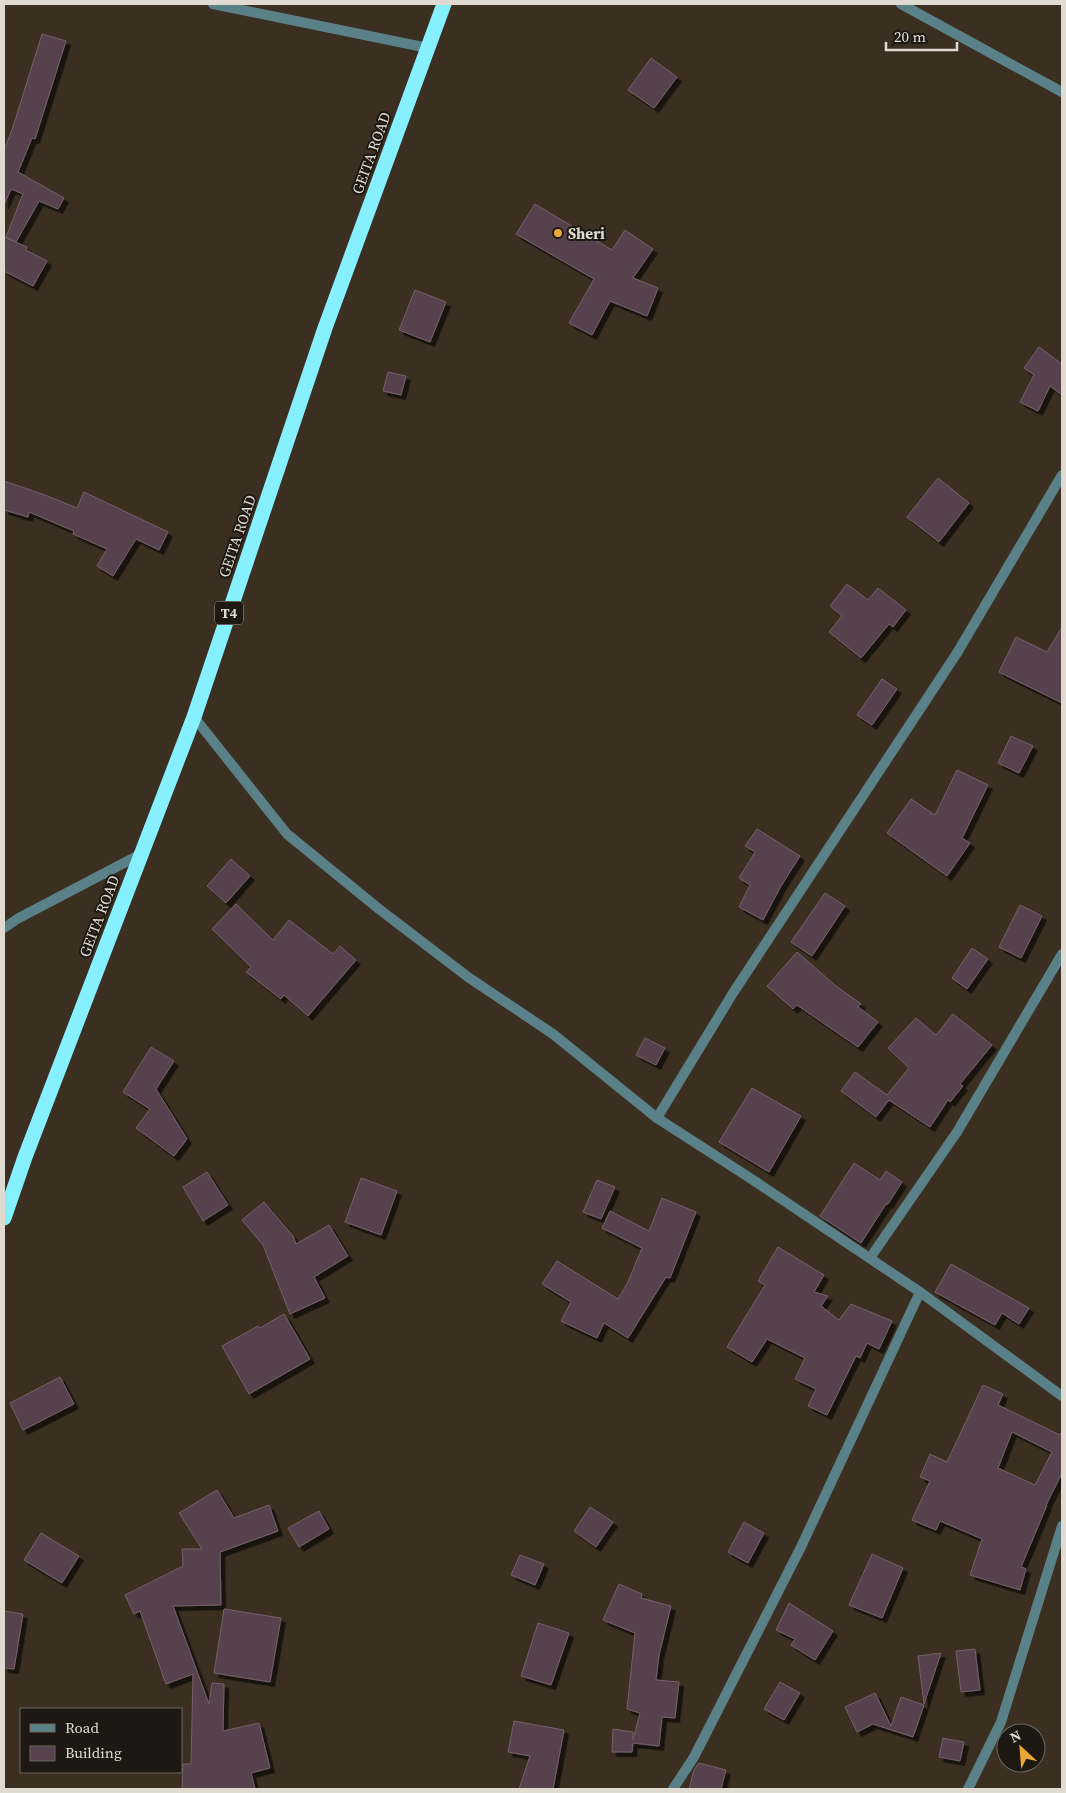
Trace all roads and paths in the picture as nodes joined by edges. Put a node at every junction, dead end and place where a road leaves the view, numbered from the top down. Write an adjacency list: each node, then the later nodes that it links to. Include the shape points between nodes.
1 (213, 4): 4 (street)
2 (444, 4): 4 (highway, GEITA ROAD / T4)
3 (908, 5): 5 (street)
4 (428, 48): 7 (highway, GEITA ROAD / T4, via 325,328)
5 (1062, 92)
6 (1062, 475): 11 (street, via 957,653 733,993)
7 (194, 717): 8 (highway, GEITA ROAD / T4); 11 (street, via 287,834 379,909 553,1034)
8 (141, 854): 9 (street); 12 (highway, GEITA ROAD / T4)
9 (4, 928)
10 (1062, 954): 13 (street, via 957,1132)
11 (657, 1118): 13 (street)
12 (4, 1218)
13 (870, 1258): 14 (street)
14 (920, 1292): 15 (street); 17 (street, via 801,1546 694,1757)
15 (1062, 1396)
16 (1062, 1526): 18 (street, via 1001,1722)
17 (673, 1789)
18 (968, 1789)

